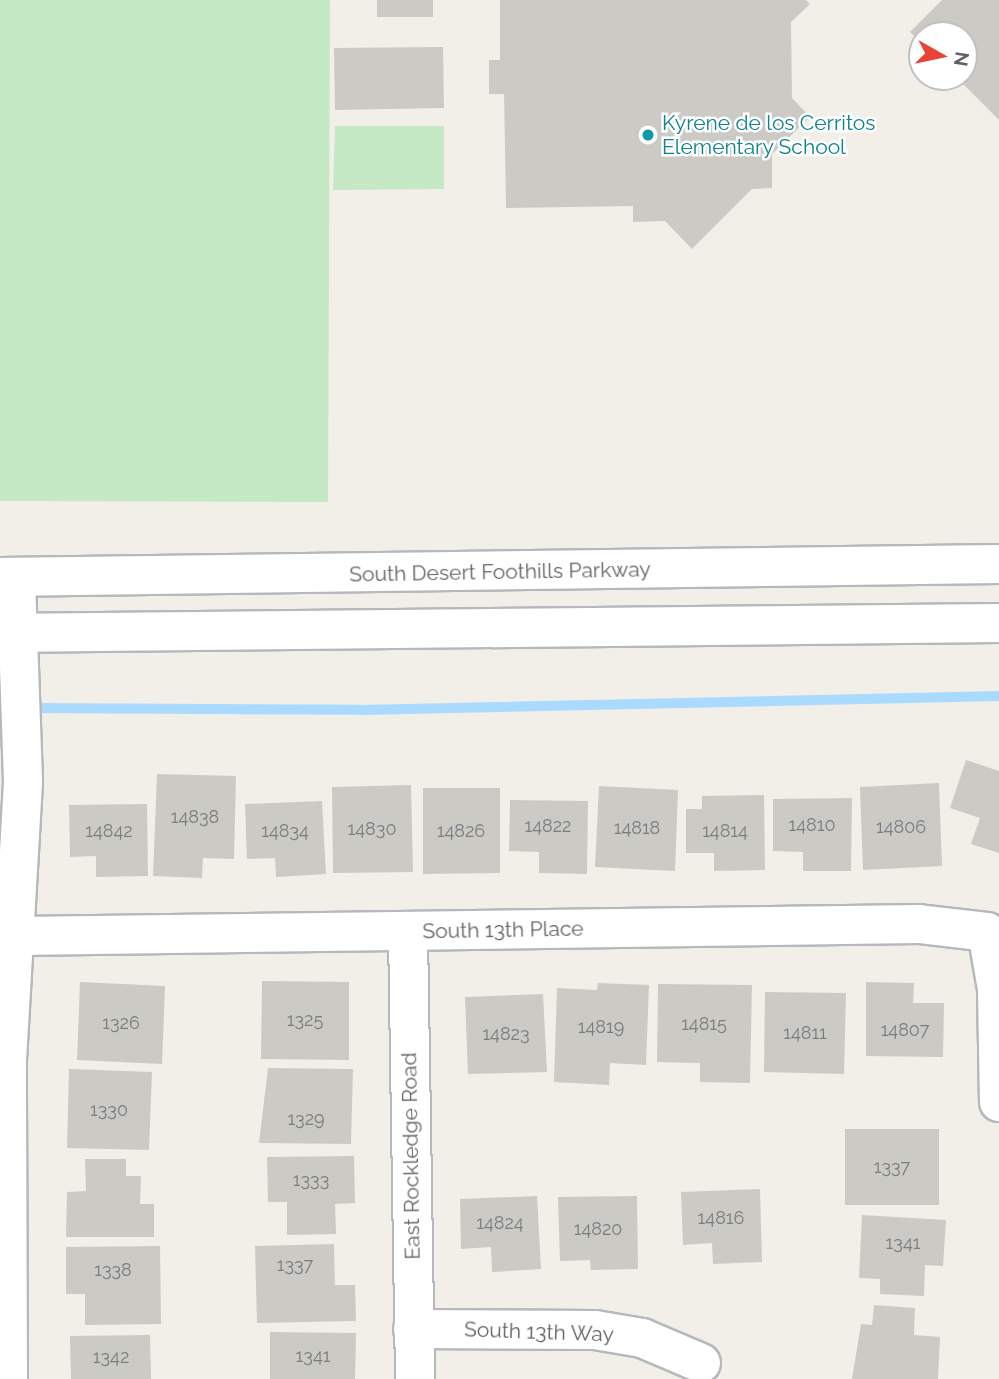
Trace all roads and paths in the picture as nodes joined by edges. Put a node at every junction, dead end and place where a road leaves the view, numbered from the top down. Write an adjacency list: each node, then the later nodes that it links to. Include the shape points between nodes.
1 (999, 564): 2 (street, South Desert Foothills Parkway)
2 (704, 567): 3 (street, South Desert Foothills Parkway); 5 (street)
3 (8, 577): 6 (street)
4 (999, 623): 5 (street)
5 (704, 625): 6 (street)
6 (8, 633): 8 (street, via 20,692)
7 (408, 932): 8 (street, South 13th Place); 9 (street, South 13th Place, via 919,924 987,933 997,989); 10 (street, East Rockledge Road)
8 (18, 936): 12 (street, via 7,1060)
9 (999, 1102)
10 (413, 1329): 11 (street, South 13th Way, via 594,1330 642,1338); 13 (street, East Rockledge Road)
11 (701, 1363)
12 (8, 1379)
13 (415, 1379)

